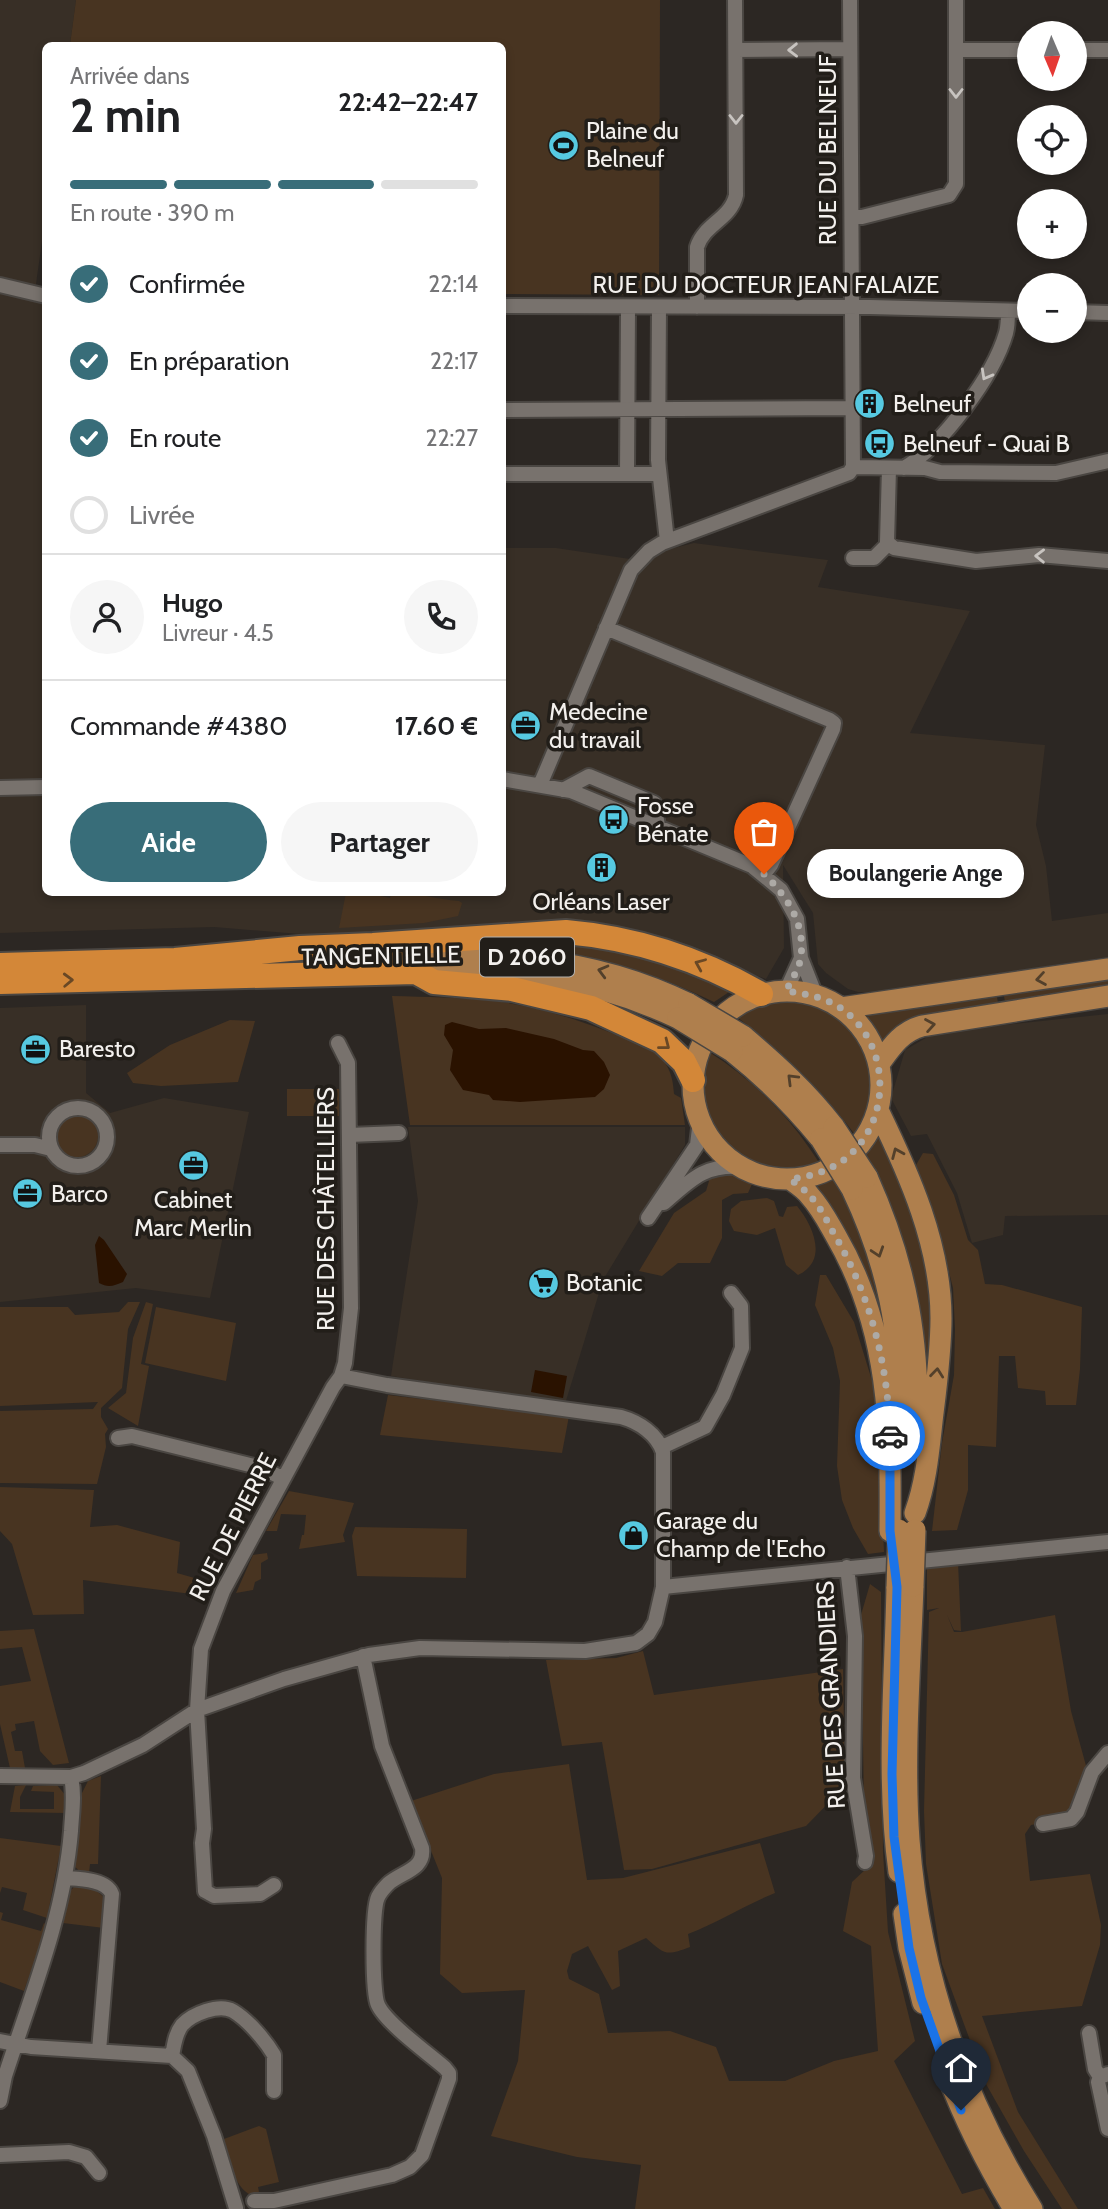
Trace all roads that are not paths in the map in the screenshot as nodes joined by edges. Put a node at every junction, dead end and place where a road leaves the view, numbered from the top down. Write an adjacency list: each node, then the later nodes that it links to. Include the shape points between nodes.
1 (735, 0): 5 (street)
2 (850, 0): 4 (street, RUE DU BELNEUF)
3 (956, 0): 6 (street)
4 (850, 49): 5 (street, one-way to 5); 10 (street, RUE DU BELNEUF)
5 (736, 50): 16 (street, one-way to 16, via 734,205 699,239)
6 (956, 50): 7 (street); 10 (street, one-way to 10, via 954,190)
7 (1017, 50)
8 (1087, 50): 9 (street)
9 (1108, 50)
10 (852, 217): 17 (street, RUE DU BELNEUF)
11 (0, 285): 12 (street)
12 (42, 295)
13 (506, 306): 14 (street, RUE DU DOCTEUR JEAN FALAIZE)
14 (628, 307): 15 (street, RUE DU DOCTEUR JEAN FALAIZE); 24 (street)
15 (659, 307): 16 (street, RUE DU DOCTEUR JEAN FALAIZE); 22 (street)
16 (697, 307): 17 (street, RUE DU DOCTEUR JEAN FALAIZE)
17 (851, 307): 18 (street, RUE DU DOCTEUR JEAN FALAIZE); 23 (street, RUE DU BELNEUF)
18 (1008, 311): 19 (street, RUE DU DOCTEUR JEAN FALAIZE); 28 (street, one-way to 28, via 1006,332 986,378 933,445)
19 (1017, 311)
20 (1087, 312): 21 (street)
21 (1108, 313)
22 (659, 408): 23 (street); 24 (street); 31 (street)
23 (852, 408): 27 (street, RUE DU BELNEUF)
24 (627, 409): 25 (street); 30 (street)
25 (506, 410)
26 (1108, 461): 28 (street, via 1056,473)
27 (853, 467): 28 (street); 32 (street)
28 (897, 468): 33 (street)
29 (506, 474): 30 (street)
30 (627, 474): 31 (street)
31 (659, 474): 32 (street)
32 (667, 541): 36 (street, via 649,551 631,570)
33 (888, 544): 34 (street, via 874,558); 35 (street, one-way to 33, via 1039,555 976,561)
34 (853, 558)
35 (1108, 561)
36 (606, 628): 38 (street); 41 (street, via 834,723)
37 (506, 780): 38 (street)
38 (540, 785): 41 (street, via 657,825)
39 (42, 787): 40 (street)
40 (0, 788)
41 (764, 874): 42 (street, via 781,890 797,919)
42 (802, 958): 48 (street); 49 (street)
43 (175, 960): 44 (highway, TANGENTIELLE / D 2060); 48 (highway, one-way to 43, via 645,944 566,932); 52 (main road, TANGENTIELLE / D 2060, one-way to 43, via 627,978 532,958 453,954)
44 (0, 965)
45 (1108, 969): 51 (main road, one-way to 51)
46 (416, 972): 47 (highway, TANGENTIELLE / D 2060, one-way to 46); 52 (main road, TANGENTIELLE / D 2060, via 532,974); 55 (highway, one-way to 55, via 434,982 512,989 591,1008 662,1041 684,1062)
47 (0, 982)
48 (773, 993): 49 (main road); 55 (main road, via 734,1007 713,1026 699,1052)
49 (816, 996): 51 (main road)
50 (1108, 996): 54 (main road, one-way to 50, via 899,1037 922,1026)
51 (841, 1008): 54 (main road, via 871,1043)
52 (684, 1011): 70 (main road, D 2060, bridge, via 785,1071 814,1101 827,1133 859,1183 896,1326)
53 (338, 1043): 60 (street, RUE DES CHÂTELLIERS, via 348,1063)
54 (879, 1064): 56 (main road)
55 (693, 1080): 57 (main road)
56 (877, 1110): 64 (main road, via 865,1137 845,1159 819,1173); 70 (main road, one-way to 56, via 924,1489 941,1316 934,1255 923,1216)
57 (699, 1121): 63 (main road, via 709,1139); 63 (street, via 697,1145 648,1218 697,1174 713,1167)
58 (51, 1126): 61 (street, via 35,1138); 62 (street); 62 (street, via 64,1112 84,1109 101,1121 106,1141 101,1154 85,1165 65,1163)
59 (399, 1133): 60 (street)
60 (349, 1135): 66 (street, RUE DES CHÂTELLIERS, via 351,1308)
61 (3, 1145): 62 (street)
62 (51, 1149)
63 (740, 1167): 64 (main road)
64 (790, 1179): 70 (main road, via 817,1204 845,1251 876,1331)
65 (731, 1293): 68 (street, via 741,1306 742,1348 723,1395 705,1427)
66 (341, 1376): 68 (street, via 621,1417 644,1428); 69 (street, RUE DE PIERRE)
67 (118, 1438): 69 (street, via 132,1436 262,1468)
68 (662, 1447): 73 (street)
69 (282, 1478): 76 (street, RUE DE PIERRE, via 206,1633)
70 (905, 1526): 74 (main road, D 2060, bridge)
71 (1108, 1542): 72 (street)
72 (847, 1567): 73 (street); 81 (street, RUE DES GRANDIERS, via 855,1636 853,1778)
73 (663, 1587): 75 (street, via 660,1609 648,1634 624,1646 585,1651 420,1648)
74 (905, 1587): 96 (main road, D 2060, via 892,1774 894,1837 909,1948 929,2023 961,2110); 97 (main road, D 2060, via 909,1839 923,1944 966,2082 993,2143)
75 (363, 1656): 76 (street); 95 (street, via 382,1746 424,1856 388,1884 378,1898 375,1998 385,2015 449,2073 449,2079 422,2155 410,2167 392,2175)
76 (197, 1710): 79 (street, via 120,1758); 83 (street, RUE DE PIERRE, via 205,1891 214,1896 260,1894)
77 (1108, 1753): 80 (street, via 1092,1772 1077,1812 1071,1818)
78 (0, 1776): 79 (street)
79 (71, 1777): 82 (street)
80 (1043, 1824)
81 (865, 1862)
82 (65, 1878): 86 (street, via 54,1927); 87 (street, via 104,1884 112,1894)
83 (274, 1885)
84 (1089, 2033): 89 (street, via 1095,2069)
85 (0, 2041): 86 (street)
86 (15, 2045): 87 (street); 91 (street)
87 (99, 2051): 88 (street)
88 (172, 2056): 90 (street, via 184,2023 216,2008 231,2010 274,2055); 95 (street, via 188,2071 214,2136 231,2198)
89 (1104, 2075): 92 (street, via 1098,2082)
90 (274, 2091)
91 (0, 2101)
92 (1108, 2129)
93 (0, 2155): 94 (street, via 69,2152 86,2157)
94 (99, 2172)
95 (252, 2205)
96 (1014, 2209)
97 (1032, 2209)

